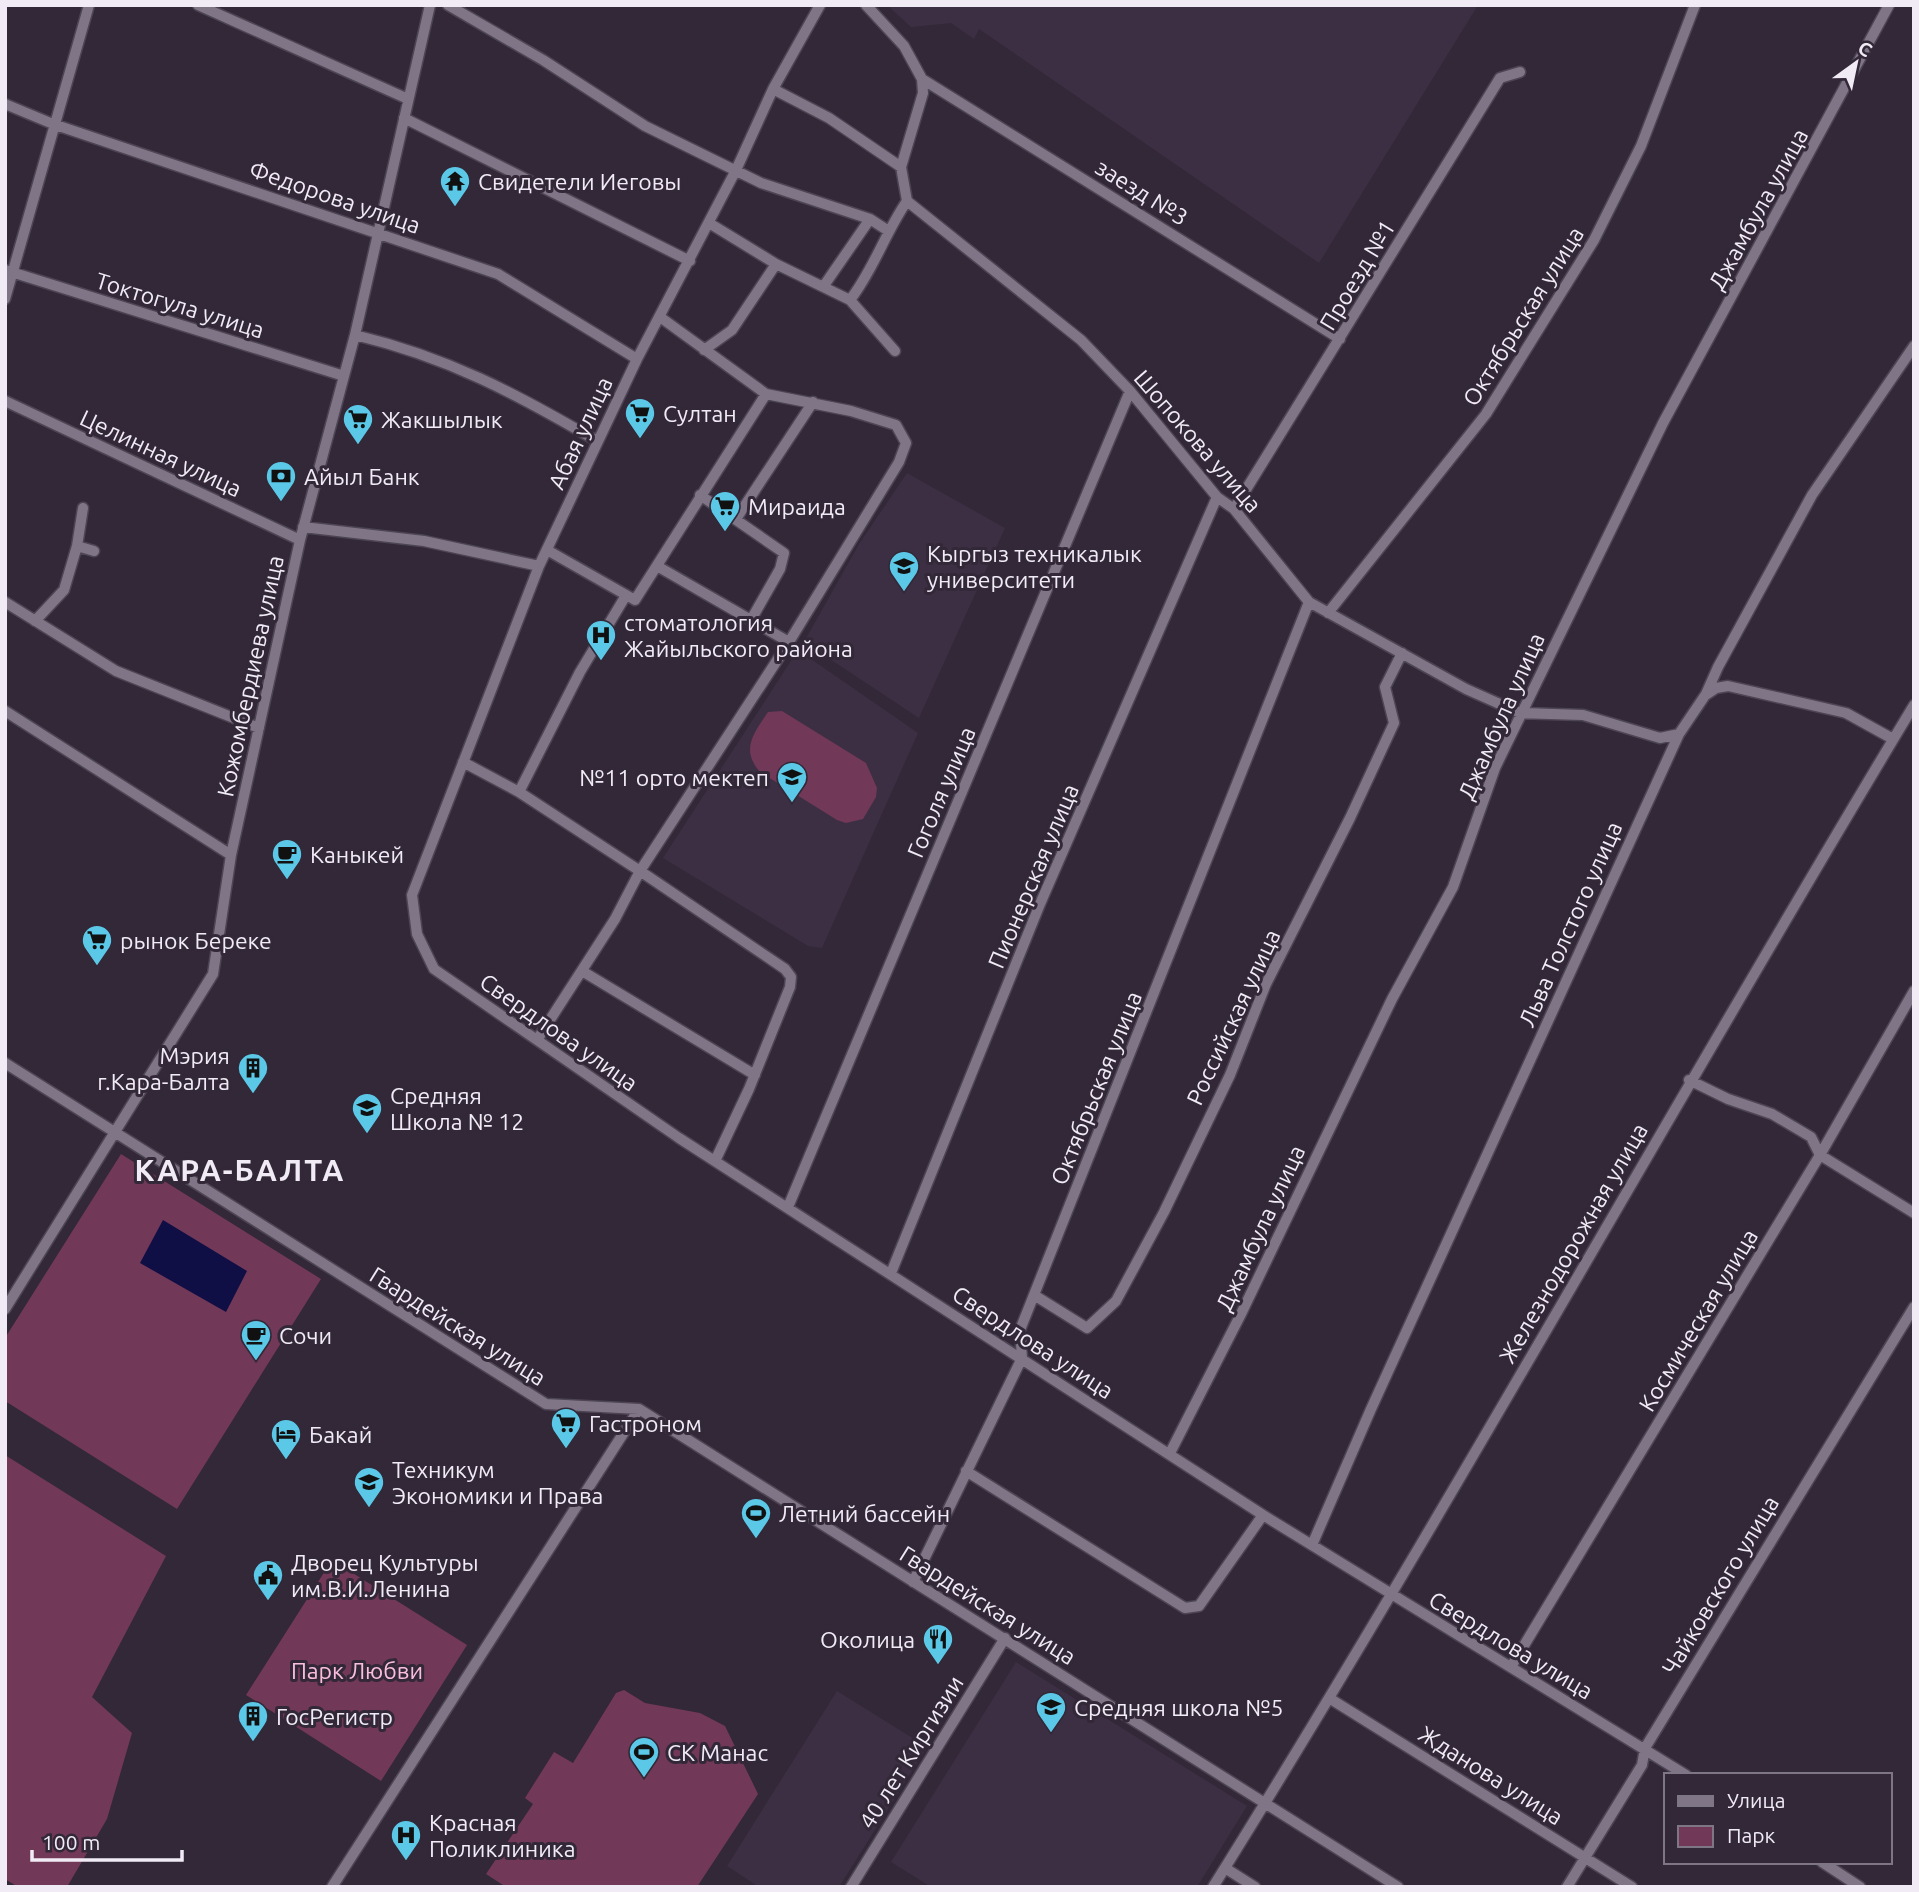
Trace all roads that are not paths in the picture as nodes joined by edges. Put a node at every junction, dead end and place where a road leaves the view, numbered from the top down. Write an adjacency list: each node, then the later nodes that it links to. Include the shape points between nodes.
1 (89, 5): 15 (street)
2 (198, 5): 12 (street)
3 (430, 5): 12 (street, Кожомбердиева улица)
4 (448, 5): 17 (street, via 645,125)
5 (820, 5): 11 (street, Абая улица)
6 (866, 5): 10 (street, via 904,46)
7 (1695, 5): 57 (street, Октябрьская улица, via 1641,146 1594,240 1486,414)
8 (1889, 5): 65 (street, Джамбула улица, via 1663,423)
9 (1520, 72): 31 (street, Проезд №1, via 1500,78)
10 (922, 79): 16 (street, via 923,93); 31 (street, заезд №3)
11 (773, 89): 16 (street, via 830,118); 17 (street, Абая улица)
12 (408, 99): 14 (street, Кожомбердиева улица)
13 (5, 104): 15 (street, Федорова улица)
14 (404, 118): 22 (street, Кожомбердиева улица); 23 (street)
15 (53, 124): 22 (street, Федорова улица); 25 (street)
16 (901, 167): 18 (street)
17 (736, 170): 19 (street, via 761,183); 20 (street, Абая улица)
18 (907, 201): 21 (street); 37 (street, Шопокова улица, via 1082,340)
19 (870, 219): 21 (street); 26 (street)
20 (709, 223): 23 (street, Абая улица); 24 (street)
21 (887, 230): 28 (street, via 866,279)
22 (379, 232): 30 (street, Кожомбердиева улица); 35 (street, Федорова улица, via 498,274)
23 (690, 261): 29 (street, Абая улица)
24 (776, 264): 26 (street); 33 (street, via 732,330)
25 (9, 271): 27 (street); 36 (street, Токтогула улица)
26 (823, 287): 28 (street)
27 (5, 299)
28 (850, 300): 34 (street)
29 (660, 317): 33 (street); 35 (street, Абая улица)
30 (355, 335): 36 (street, Кожомбердиева улица); 41 (street, via 411,349 470,372)
31 (1340, 340): 45 (street, Проезд №1)
32 (1914, 346): 62 (street, Льва Толстого улица, via 1812,495)
33 (704, 351): 38 (street)
34 (895, 351)
35 (637, 359): 41 (street, Абая улица)
36 (344, 376): 47 (street, Кожомбердиева улица)
37 (1129, 391): 43 (street, Шопокова улица); 83 (street, Гоголя улица)
38 (766, 394): 40 (street); 42 (street)
39 (5, 401): 48 (street, Целинная улица)
40 (813, 402): 46 (street); 60 (street, via 896,425 906,443 900,461)
41 (597, 441): 50 (street, Абая улица)
42 (700, 495): 46 (street); 53 (street)
43 (1217, 497): 45 (street, Шопокова улица); 85 (street, Пионерская улица, via 1040,904)
44 (83, 508): 49 (street)
45 (1234, 509): 55 (street, Шопокова улица)
46 (736, 519): 58 (street, via 784,553)
47 (303, 527): 48 (street, Кожомбердиева улица); 52 (street, via 424,541)
48 (300, 540): 66 (street, Кожомбердиева улица)
49 (77, 546): 51 (street); 59 (street, via 64,590)
50 (547, 550): 52 (street, Абая улица); 54 (street)
51 (94, 551)
52 (539, 566): 69 (street, Абая улица)
53 (657, 566): 54 (street, via 636,599); 58 (street)
54 (625, 597): 70 (street, via 580,672)
55 (1309, 602): 57 (street, Шопокова улица); 86 (street, Октябрьская улица)
56 (5, 603): 59 (street)
57 (1328, 613): 61 (street, Шопокова улица)
58 (751, 620): 60 (street)
59 (35, 621): 66 (street, via 116,671)
60 (789, 642): 72 (street)
61 (1402, 653): 65 (street, Шопокова улица); 86 (street, Российская улица, via 1385,687 1394,723 1266,984 1218,1099 1116,1301 1087,1328)
62 (1706, 694): 67 (street, Льва Толстого улица); 68 (street, via 1728,686 1846,713)
63 (1914, 705): 68 (street, Железнодорожная улица)
64 (5, 711): 71 (street)
65 (1520, 713): 67 (street, Шопокова улица, via 1583,715 1660,738); 91 (street, Джамбула улица, via 1495,768 1453,887 1392,999)
66 (259, 728): 71 (street, Кожомбердиева улица)
67 (1679, 734): 94 (street, Льва Толстого улица)
68 (1893, 739): 79 (street, Железнодорожная улица)
69 (463, 762): 70 (street); 73 (street, Абая улица)
70 (519, 792): 72 (street)
71 (231, 855): 80 (street, Кожомбердиева улица, via 213,974)
72 (640, 871): 74 (street); 78 (street, via 789,974 790,987)
73 (412, 895): 76 (street, Свердлова улица, via 417,934 434,969)
74 (582, 971): 76 (street); 78 (street)
75 (1914, 990): 81 (street, Космическая улица)
76 (537, 1040): 82 (street, Свердлова улица)
77 (5, 1063): 80 (street, Гвардейская улица)
78 (755, 1075): 82 (street)
79 (1689, 1080): 81 (street, via 1772,1114 1811,1137); 96 (street, Железнодорожная улица)
80 (117, 1133): 88 (street, Кожомбердиева улица); 90 (street, Гвардейская улица, via 546,1404)
81 (1819, 1155): 84 (street); 98 (street, Космическая улица)
82 (715, 1161): 83 (street, Свердлова улица)
83 (788, 1207): 85 (street, Свердлова улица)
84 (1914, 1213)
85 (891, 1273): 89 (street, Свердлова улица)
86 (1034, 1296): 89 (street, Октябрьская улица, via 1020,1330)
87 (1914, 1307): 100 (street, Чайковского улица)
88 (5, 1309)
89 (1022, 1358): 91 (street, Свердлова улица); 92 (street, Октябрьская улица)
90 (639, 1409): 95 (street, Гвардейская улица); 107 (street)
91 (1170, 1453): 93 (street, Свердлова улица)
92 (965, 1471): 93 (street, via 1185,1608 1199,1606); 95 (street, Октябрьская улица)
93 (1263, 1515): 94 (street, Свердлова улица)
94 (1312, 1545): 96 (street, Свердлова улица)
95 (913, 1582): 97 (street, Гвардейская улица)
96 (1392, 1597): 98 (street, Свердлова улица); 99 (street, Железнодорожная улица)
97 (1005, 1639): 102 (street, Гвардейская улица); 108 (street, 40 лет Киргизии)
98 (1511, 1667): 100 (street, Свердлова улица)
99 (1329, 1698): 102 (street, Железнодорожная улица); 103 (street, Жданова улица)
100 (1645, 1748): 101 (street, Свердлова улица); 103 (street, Чайковского улица, via 1642,1765)
101 (1683, 1773)
102 (1266, 1801): 105 (street, Железнодорожная улица); 106 (street, Гвардейская улица)
103 (1586, 1857): 112 (street, Чайковского улица); 113 (street, Жданова улица)
104 (1825, 1864): 114 (street)
105 (1225, 1868): 109 (street, Железнодорожная улица); 110 (street)
106 (1385, 1883): 111 (street, Гвардейская улица)
107 (332, 1887)
108 (851, 1887)
109 (1213, 1887)
110 (1255, 1887)
111 (1398, 1887)
112 (1567, 1887)
113 (1632, 1887)
114 (1860, 1887)

